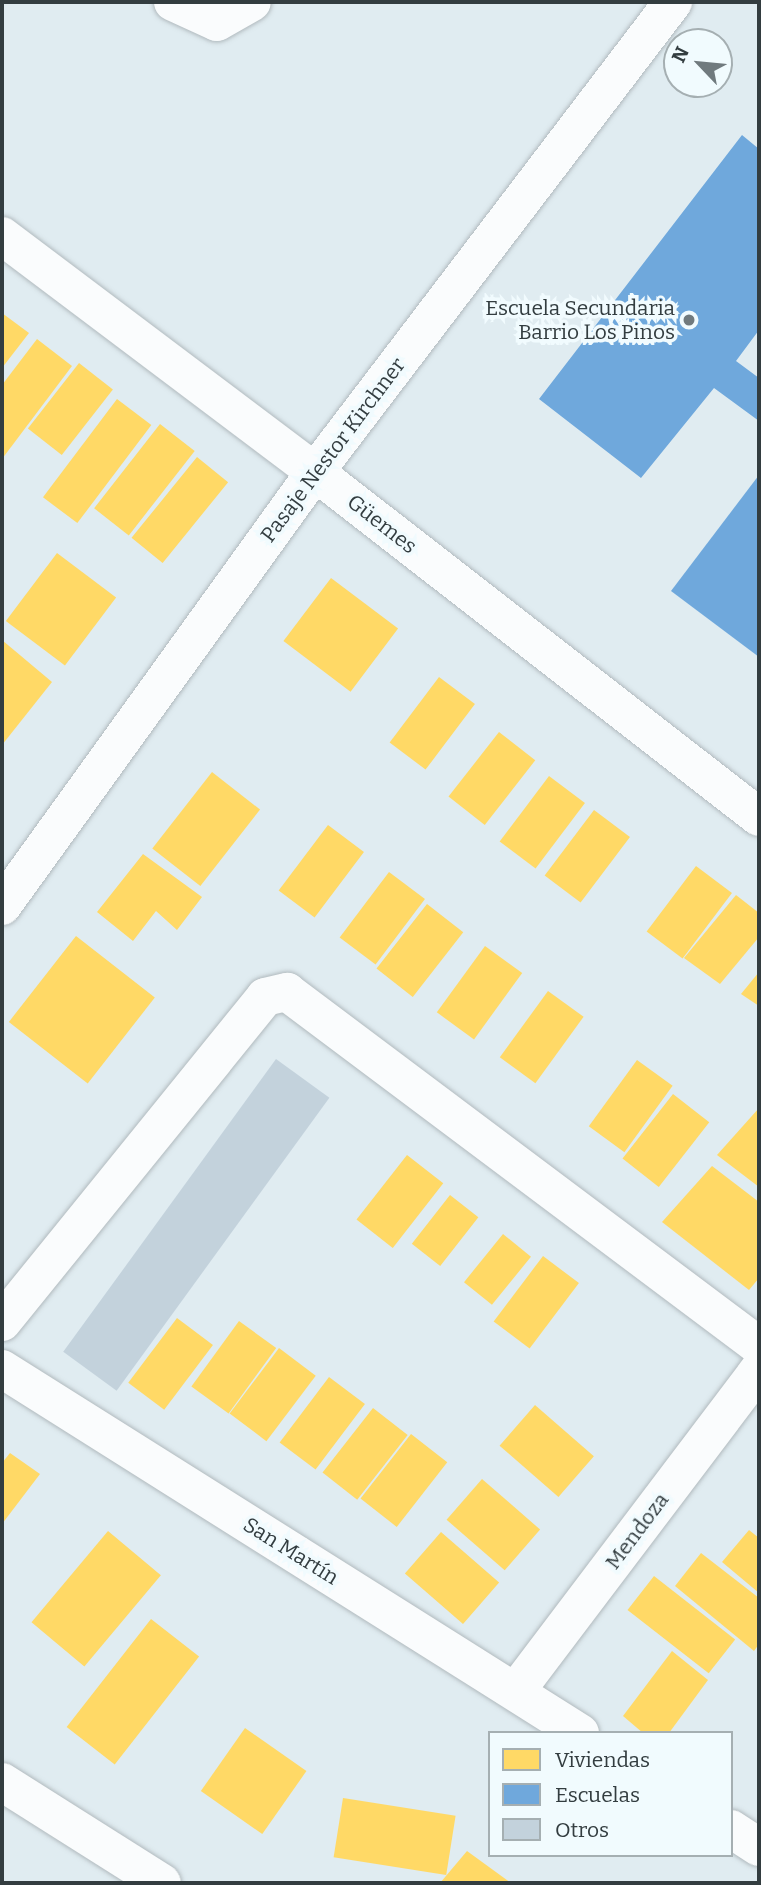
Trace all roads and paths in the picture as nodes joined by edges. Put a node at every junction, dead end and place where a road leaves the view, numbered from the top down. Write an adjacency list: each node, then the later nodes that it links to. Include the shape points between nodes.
1 (173, 2): 2 (street, via 217,22)
2 (252, 2)
3 (673, 2): 5 (street, Pasaje Nestor Kirchner)
4 (2, 236): 5 (street, Güemes)
5 (315, 472): 6 (street, Güemes); 7 (street, Pasaje Nestor Kirchner)
6 (759, 817)
7 (2, 906)
8 (2, 1322): 9 (street, via 265,997 287,992)
9 (759, 1346)
10 (2, 1369): 12 (street, San Martín)
11 (759, 1370): 12 (street, Mendoza)
12 (516, 1691): 13 (street, San Martín)
13 (577, 1731)
14 (2, 1782): 17 (street)
15 (733, 1830): 16 (street)
16 (759, 1847)
17 (162, 1883)

